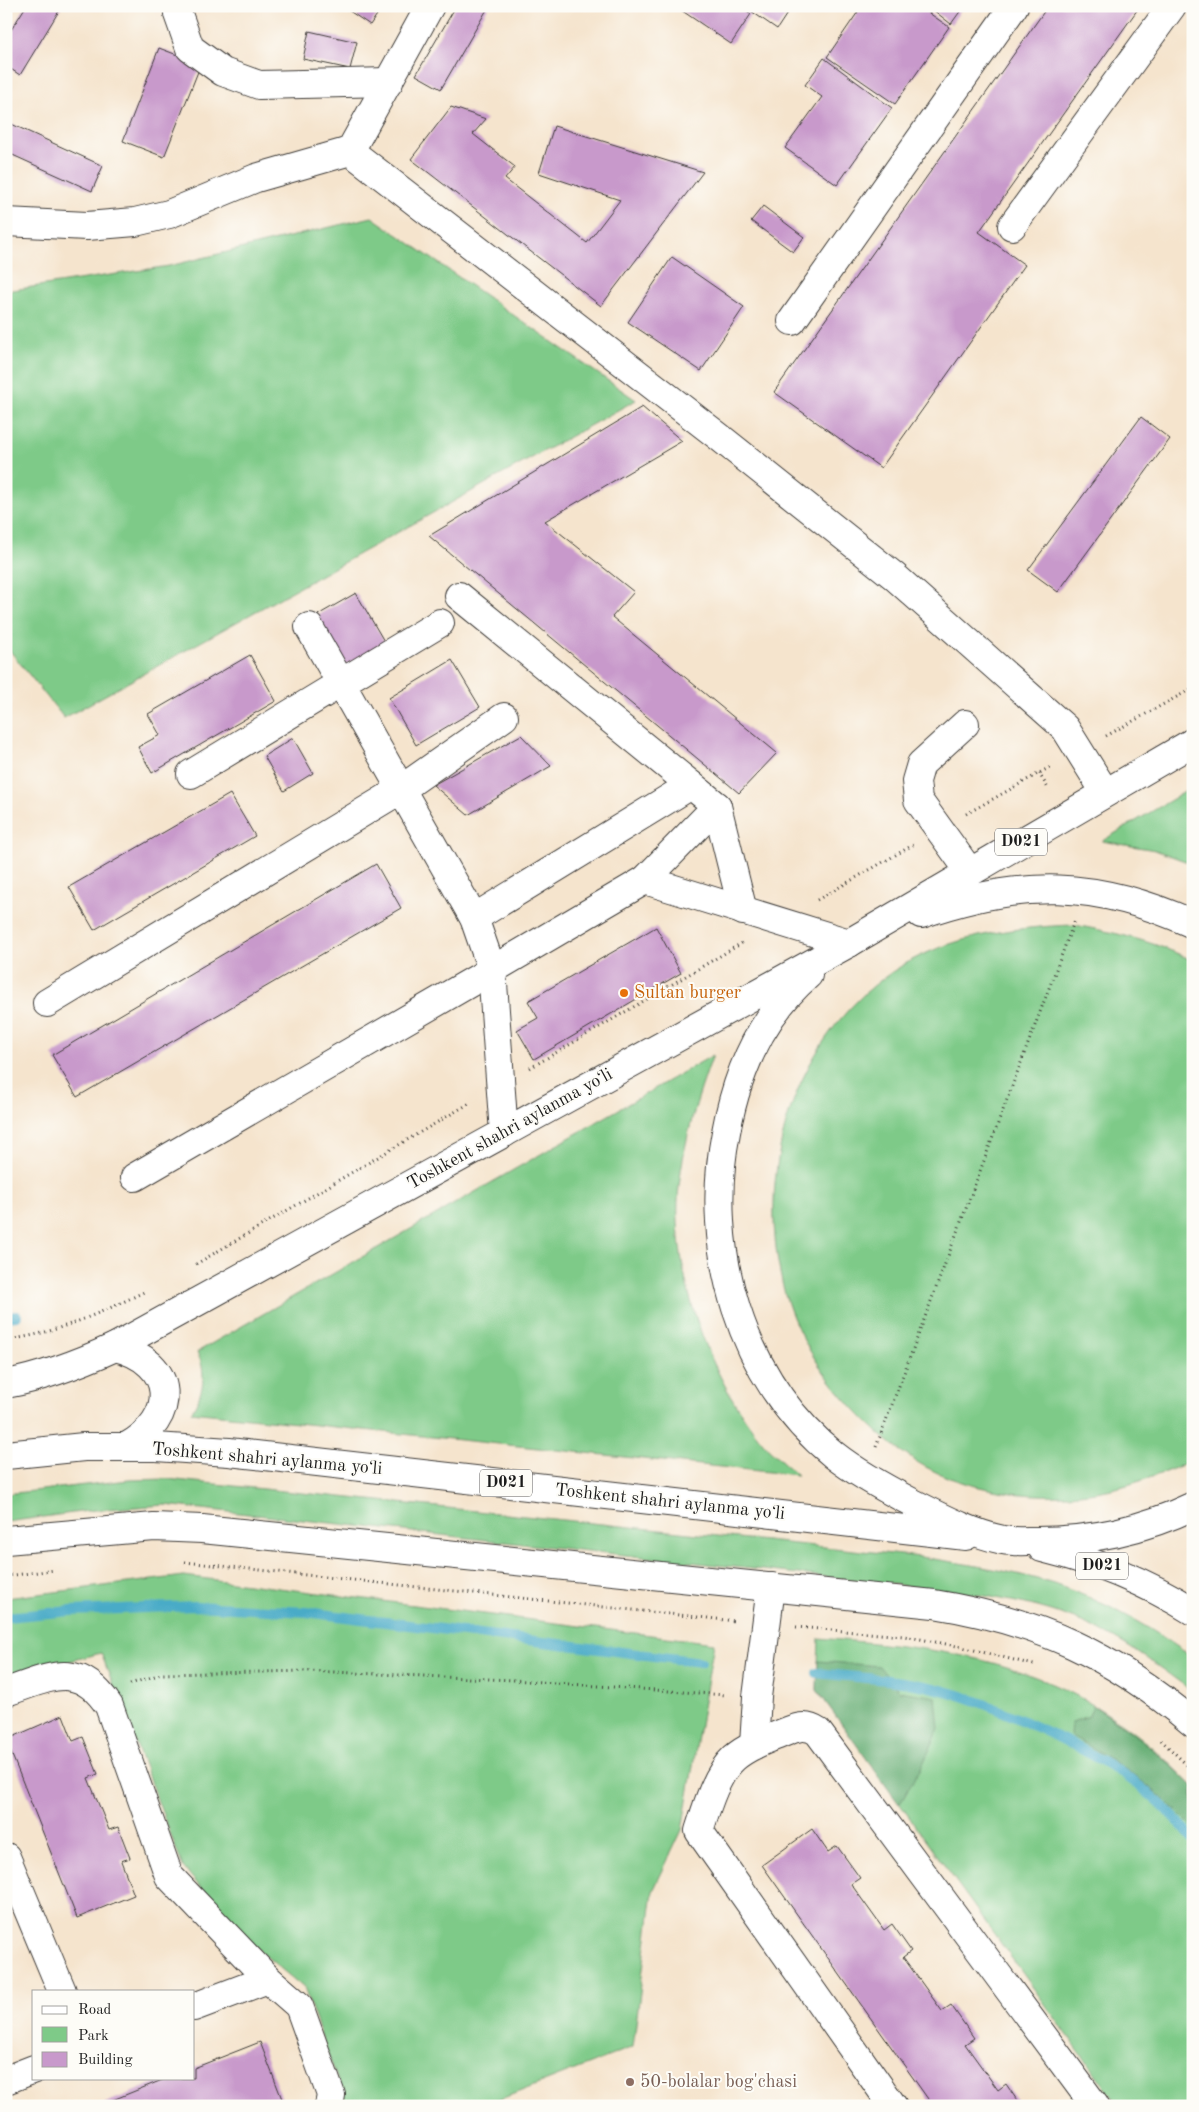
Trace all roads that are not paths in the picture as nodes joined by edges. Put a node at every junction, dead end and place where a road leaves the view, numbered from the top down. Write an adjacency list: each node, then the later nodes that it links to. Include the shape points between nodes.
1 (178, 6): 5 (main road, via 190,48 224,72 259,85)
2 (430, 6): 5 (main road)
3 (1014, 6): 9 (main road)
4 (1172, 6): 8 (main road)
5 (388, 82): 6 (main road)
6 (350, 150): 7 (main road, via 256,178 169,214 135,222 87,226); 20 (main road, via 894,576 1065,728)
7 (6, 222)
8 (1012, 226)
9 (792, 321)
10 (459, 596): 18 (main road)
11 (440, 623): 13 (main road)
12 (309, 627): 13 (main road)
13 (341, 683): 17 (main road); 19 (main road)
14 (504, 717): 19 (main road)
15 (965, 724): 22 (main road, via 921,764 916,781 918,800)
16 (1193, 742): 20 (main road, Toshkent shahri aylanma yoʻli / D021)
17 (191, 774)
18 (691, 785): 21 (main road); 25 (main road)
19 (400, 790): 25 (main road); 29 (main road)
20 (1105, 792): 22 (main road, Toshkent shahri aylanma yoʻli / D021)
21 (717, 806): 23 (main road); 24 (main road)
22 (970, 872): 27 (main road, Toshkent shahri aylanma yoʻli / D021)
23 (645, 880): 24 (main road); 28 (main road)
24 (743, 910): 27 (main road)
25 (474, 918): 28 (main road)
26 (1193, 924): 27 (main road, Toshkent shahri aylanma yoʻli / D021, via 1142,904 1086,891 1035,888 983,895 912,917)
27 (849, 943): 30 (main road, Toshkent shahri aylanma yoʻli / D021); 38 (main road, Toshkent shahri aylanma yoʻli / D021, via 824,960 786,997 759,1035 739,1077 720,1165 718,1211 723,1257 734,1302 761,1364 785,1403 833,1454 865,1476 935,1513)
28 (492, 970): 30 (main road); 31 (main road)
29 (47, 1003)
30 (504, 1133): 32 (main road, Toshkent shahri aylanma yoʻli / D021)
31 (135, 1177)
32 (115, 1346): 33 (main road, Toshkent shahri aylanma yoʻli / D021, via 68,1368); 34 (main road, via 132,1351 147,1361 165,1392 163,1409 155,1424)
33 (6, 1384)
34 (126, 1447): 35 (main road, Toshkent shahri aylanma yoʻli / D021, via 84,1447); 38 (main road, Toshkent shahri aylanma yoʻli / D021, via 230,1452)
35 (6, 1455)
36 (1193, 1506): 38 (main road, Toshkent shahri aylanma yoʻli / D021, via 1145,1526 1102,1536 1054,1541)
37 (6, 1540): 39 (main road, via 154,1527 202,1529)
38 (1004, 1540): 40 (main road, Toshkent shahri aylanma yoʻli / D021, via 1096,1564 1155,1589)
39 (771, 1587): 42 (main road, via 934,1604 1034,1628 1111,1663 1147,1686); 43 (main road)
40 (1193, 1610)
41 (6, 1692): 45 (main road, via 57,1675 72,1676 100,1693 108,1706 169,1876)
42 (1193, 1723)
43 (754, 1745): 51 (main road, via 733,1759 724,1773 711,1794 700,1832); 52 (main road, via 799,1726 818,1732)
44 (6, 1857): 46 (main road)
45 (268, 1979): 47 (main road); 50 (main road, via 299,2006 331,2095)
46 (62, 1990)
47 (195, 2007)
48 (32, 2070): 49 (main road)
49 (6, 2080)
50 (329, 2106)
51 (893, 2106)
52 (1094, 2106)

